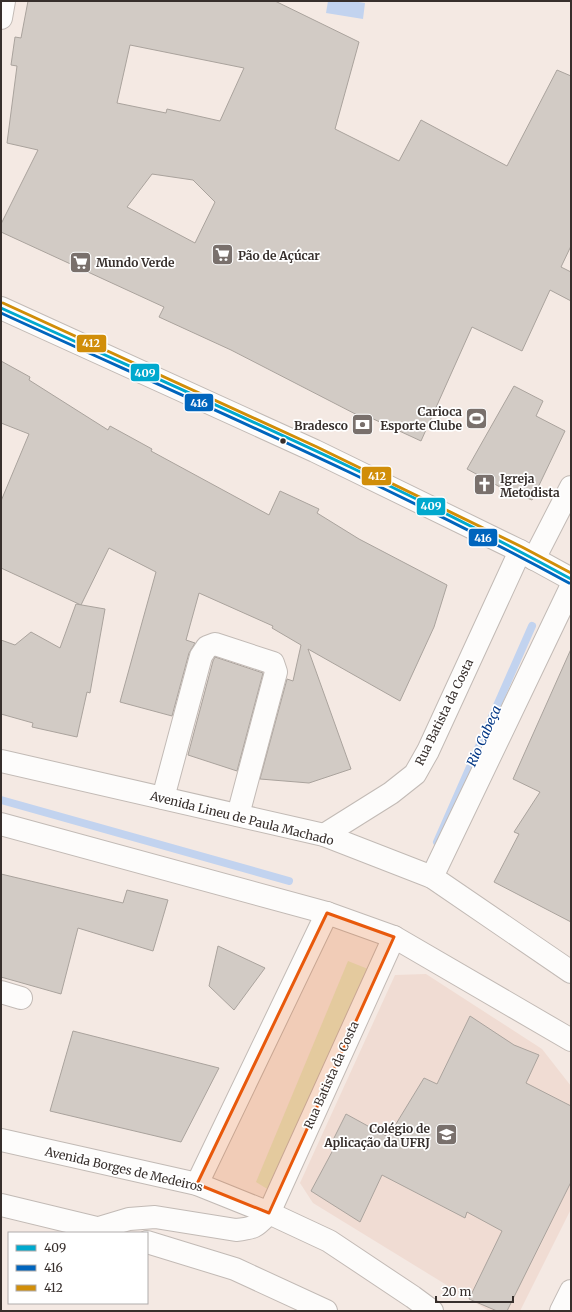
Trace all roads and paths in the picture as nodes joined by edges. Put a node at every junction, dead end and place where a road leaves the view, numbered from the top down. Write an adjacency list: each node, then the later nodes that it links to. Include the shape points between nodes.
1 (4, 1): 2 (main road)
2 (1, 18)
3 (1, 308): 5 (main road, via 315,451)
4 (571, 487): 5 (main road, Rua Batista da Costa)
5 (527, 555): 6 (main road); 12 (main road, Rua Batista da Costa, via 414,774 391,793)
6 (571, 579)
7 (571, 587): 13 (main road)
8 (1, 761): 9 (main road, Avenida Lineu de Paula Machado)
9 (163, 798): 10 (main road, Avenida Lineu de Paula Machado); 10 (main road, via 201,656 207,647 215,644 273,663 276,672)
10 (238, 815): 12 (main road, Avenida Lineu de Paula Machado)
11 (1, 824): 14 (main road)
12 (324, 835): 13 (main road, Avenida Lineu de Paula Machado)
13 (432, 877): 16 (main road, Avenida Lineu de Paula Machado)
14 (327, 913): 15 (main road); 19 (main road)
15 (394, 937): 17 (main road); 21 (main road, Rua Batista da Costa)
16 (571, 972)
17 (571, 1040)
18 (1, 1140): 19 (main road, Avenida Borges de Medeiros)
19 (197, 1184): 21 (main road, Avenida Borges de Medeiros)
20 (1, 1205): 22 (main road)
21 (269, 1213): 22 (main road, via 254,1228 242,1230 155,1217 130,1219); 26 (main road, Avenida Borges de Medeiros, via 329,1241)
22 (107, 1231)
23 (148, 1242): 25 (main road, via 235,1269)
24 (571, 1291): 27 (main road)
25 (326, 1311)
26 (432, 1311)
27 (562, 1311)

